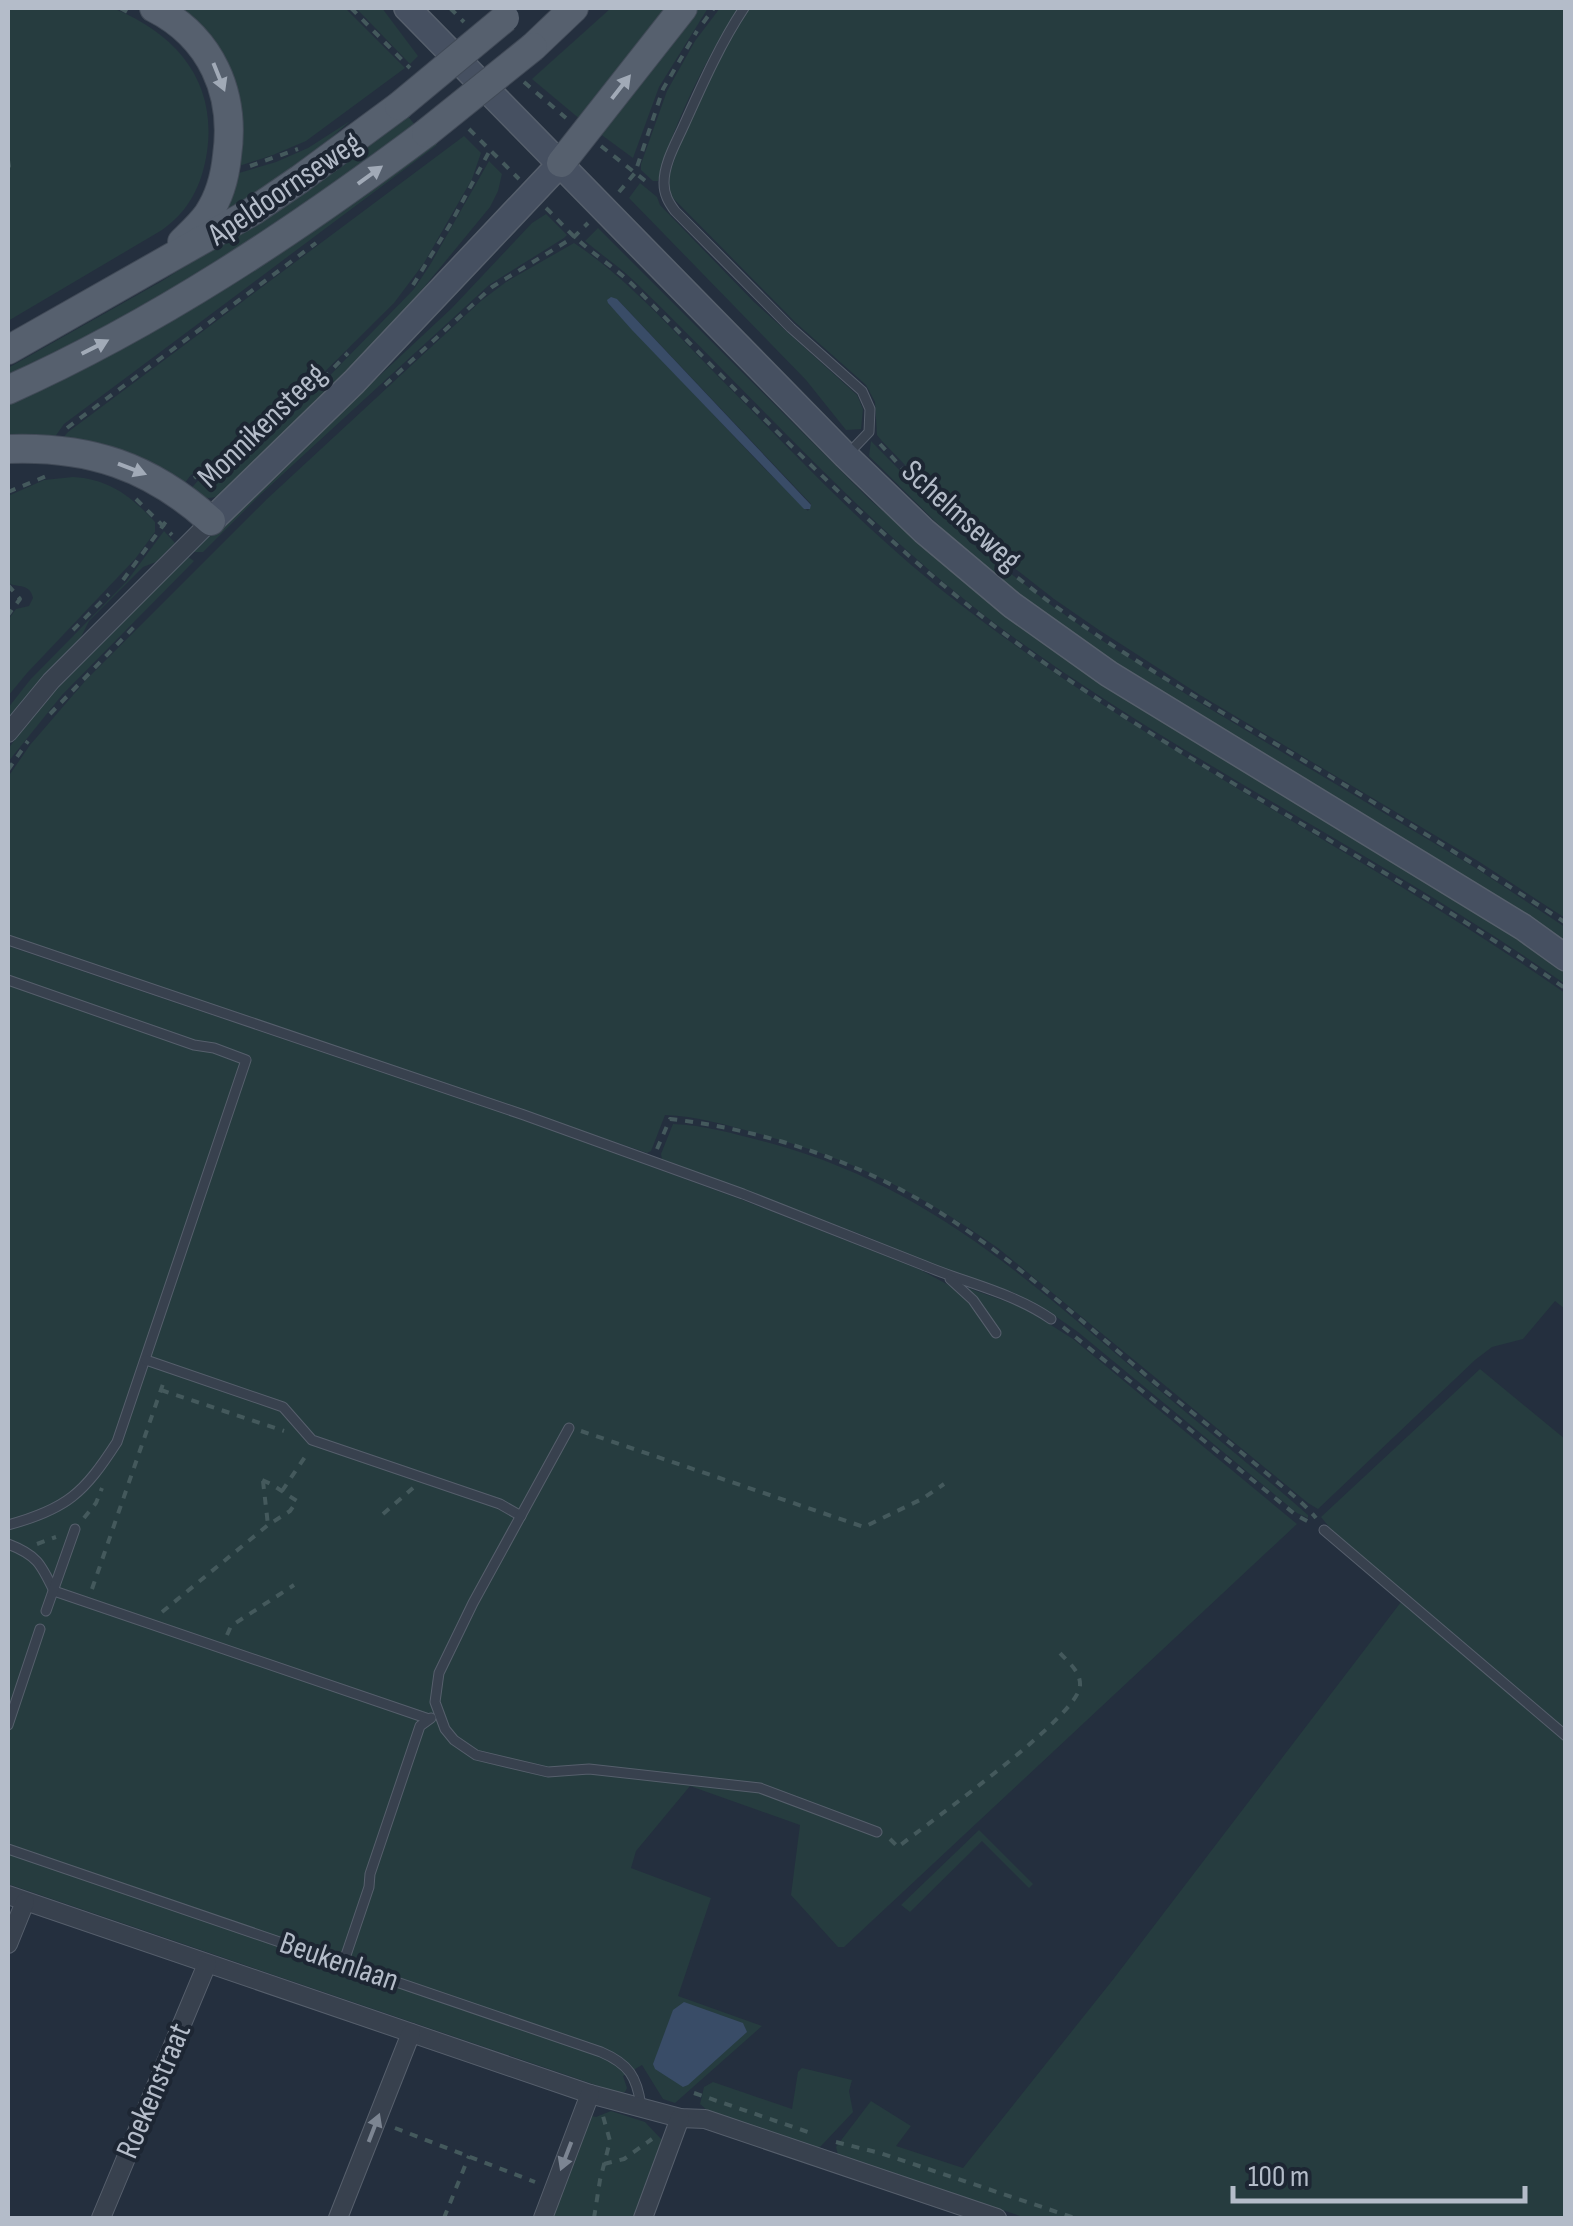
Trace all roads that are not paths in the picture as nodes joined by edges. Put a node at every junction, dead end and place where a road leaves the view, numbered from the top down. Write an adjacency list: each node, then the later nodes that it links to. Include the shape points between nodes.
1 (407, 8): 7 (main road, Schelmseweg)
2 (574, 8): 10 (main road, Apeldoornseweg, one-way to 2, bridge, via 214,279 324,208 426,133)
3 (683, 8): 7 (main road, one-way to 3)
4 (744, 8): 12 (lane, via 674,147 664,191 675,212 758,296 862,391 869,432)
5 (144, 11): 8 (main road, one-way to 8, via 177,22 202,46 224,88 230,130 225,174 210,211)
6 (511, 13): 8 (main road, Apeldoornseweg, bridge, via 399,106 252,211)
7 (561, 164): 12 (main road, Schelmseweg); 13 (main road, Monnikensteeg)
8 (156, 268): 9 (main road, Apeldoornseweg)
9 (8, 350)
10 (8, 390)
11 (8, 449): 13 (main road, one-way to 13, via 56,449 122,465 182,495)
12 (846, 456): 16 (main road, Schelmseweg, via 924,531 1060,640)
13 (211, 521): 14 (street, Monnikensteeg)
14 (8, 733)
15 (8, 940): 18 (lane, via 524,1115)
16 (1566, 958)
17 (8, 980): 21 (lane, via 246,1060)
18 (948, 1277): 19 (lane, via 1009,1296); 20 (lane)
19 (1051, 1319)
20 (996, 1333)
21 (146, 1360): 23 (lane, via 284,1407 312,1440); 24 (lane, via 117,1442 95,1476 61,1505)
22 (569, 1428): 23 (lane)
23 (521, 1516): 31 (lane, via 439,1673)
24 (8, 1524)
25 (75, 1529): 28 (lane)
26 (1324, 1530): 33 (lane)
27 (8, 1544): 28 (lane, via 40,1561)
28 (54, 1591): 29 (lane); 31 (lane)
29 (46, 1611)
30 (40, 1629): 32 (lane)
31 (434, 1718): 34 (lane, via 476,1755 548,1772 589,1769 760,1788); 39 (lane, via 420,1726)
32 (8, 1725)
33 (1566, 1736)
34 (877, 1832)
35 (8, 1849): 39 (lane, Beukenlaan)
36 (16, 1899): 37 (street); 38 (street, Beukenlaan)
37 (8, 1944)
38 (208, 1964): 40 (street, Beukenlaan); 44 (street, Roekenstraat)
39 (343, 1964): 42 (lane, Beukenlaan, via 616,2058 631,2072)
40 (410, 2033): 41 (street, Beukenlaan); 45 (street, one-way to 40)
41 (593, 2095): 42 (street, Beukenlaan); 46 (street, one-way to 46)
42 (641, 2106): 43 (street, Beukenlaan)
43 (680, 2118): 47 (street); 48 (street, Beukenlaan, via 705,2120)
44 (101, 2218)
45 (338, 2218)
46 (543, 2218)
47 (643, 2218)
48 (997, 2218)

